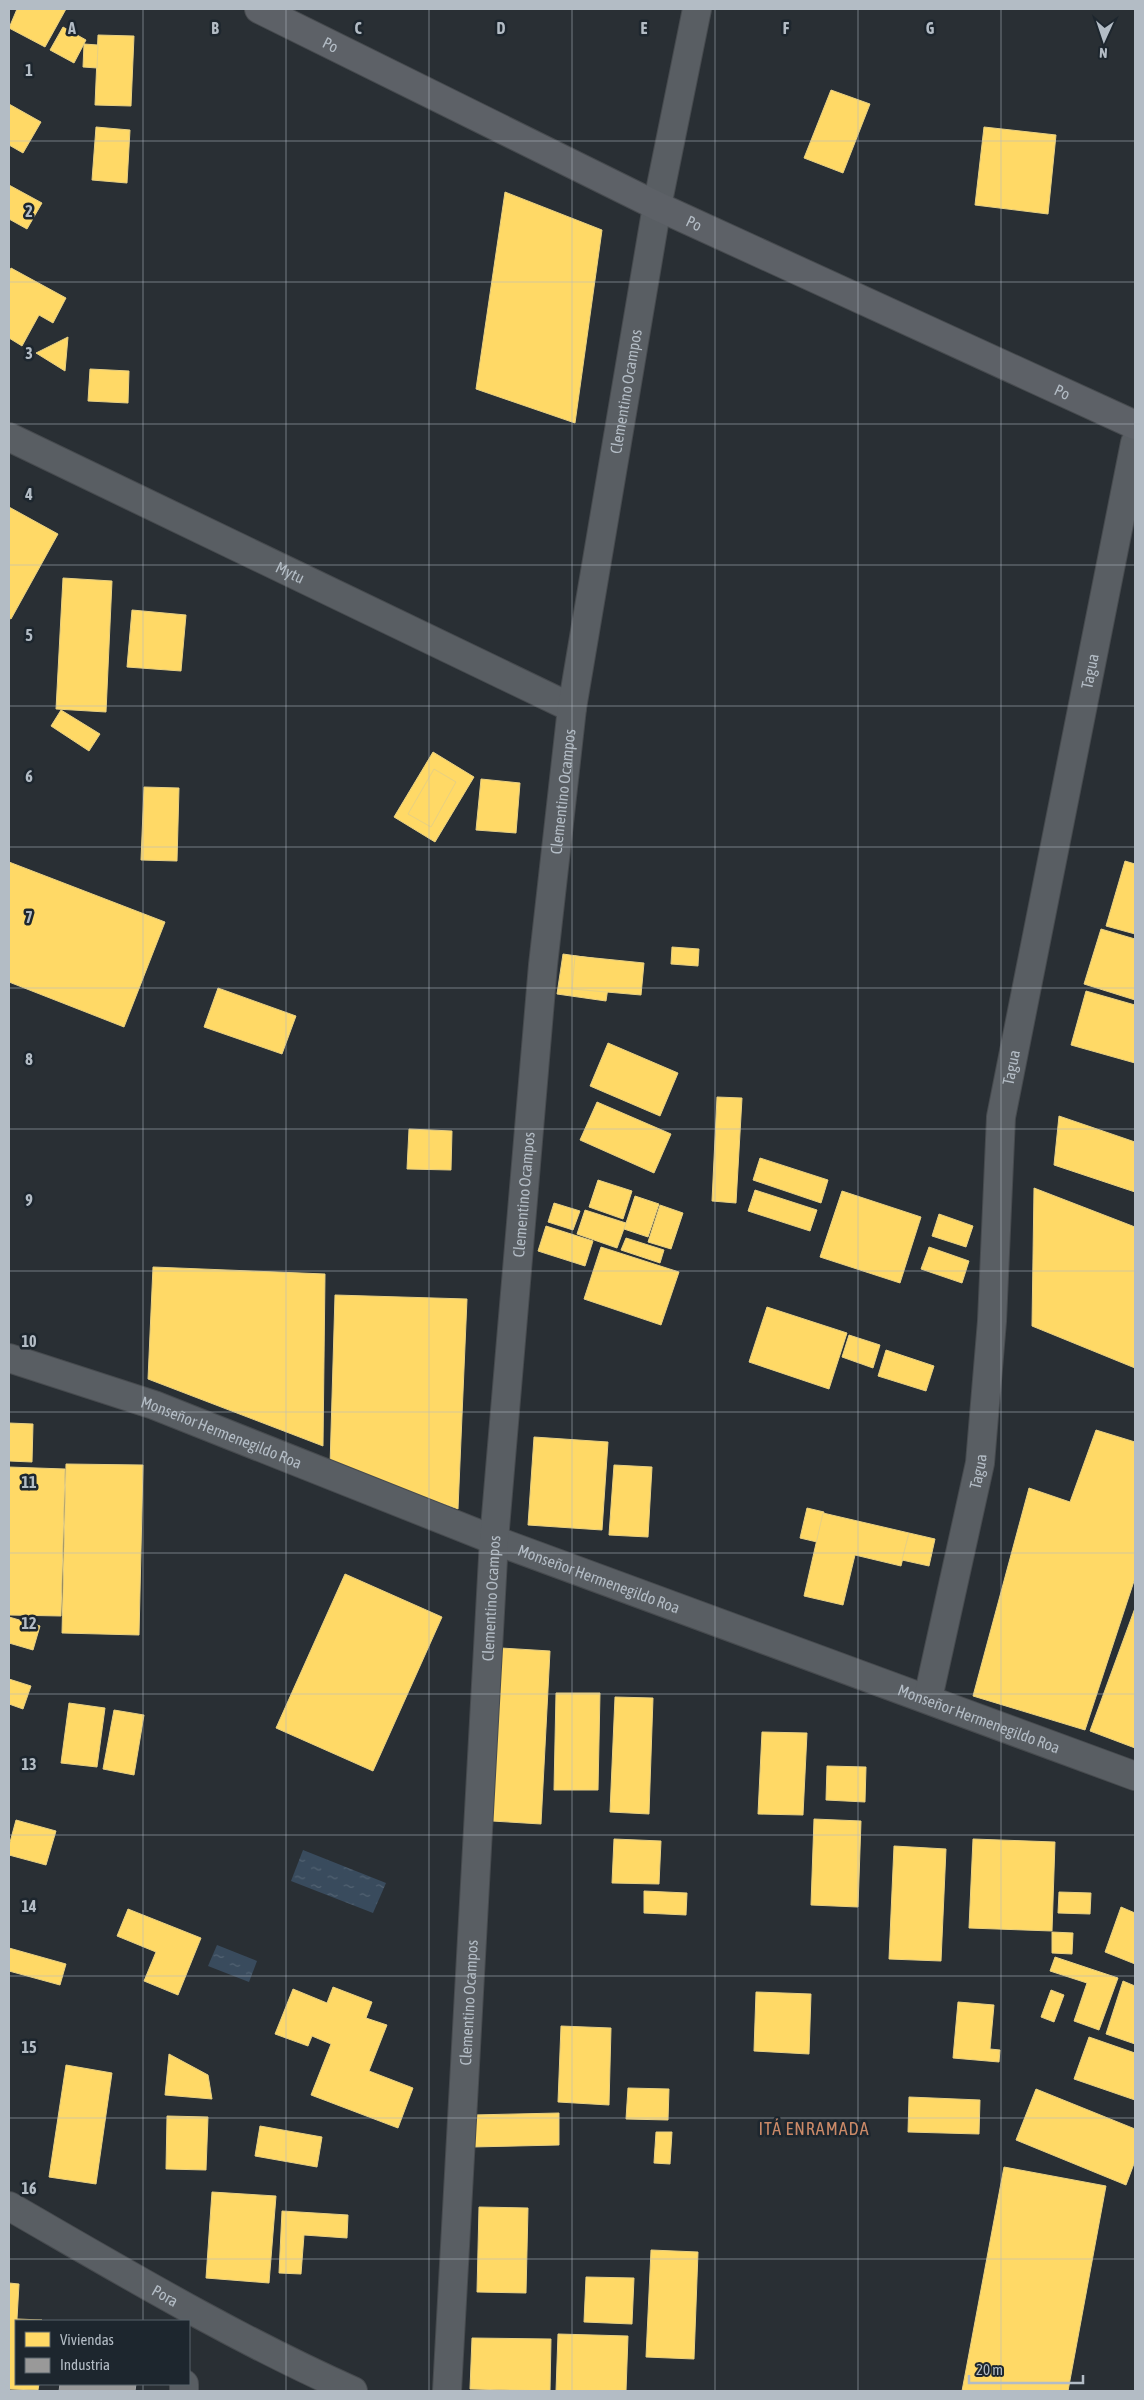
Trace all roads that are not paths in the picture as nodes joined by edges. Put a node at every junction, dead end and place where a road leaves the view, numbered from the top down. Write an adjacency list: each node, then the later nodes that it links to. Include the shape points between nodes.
1 (259, 9): 3 (street, Po)
2 (697, 9): 3 (street, Clementino Ocampos)
3 (657, 206): 4 (street, Po); 7 (street, Clementino Ocampos)
4 (1135, 425)
5 (9, 437): 7 (street, Mytu)
6 (1135, 443): 10 (street, Tagua, via 1001,1117 992,1321 980,1463)
7 (572, 708): 9 (street, Clementino Ocampos, via 544,965)
8 (9, 1358): 9 (street, Monseñor Hermenegildo Roa, via 154,1405)
9 (494, 1540): 10 (street, Monseñor Hermenegildo Roa); 15 (street, Clementino Ocampos)
10 (928, 1698): 11 (street, Monseñor Hermenegildo Roa)
11 (1135, 1776)
12 (9, 2206): 13 (street, Pora)
13 (184, 2314): 14 (street, Pora)
14 (353, 2391)
15 (447, 2391)

